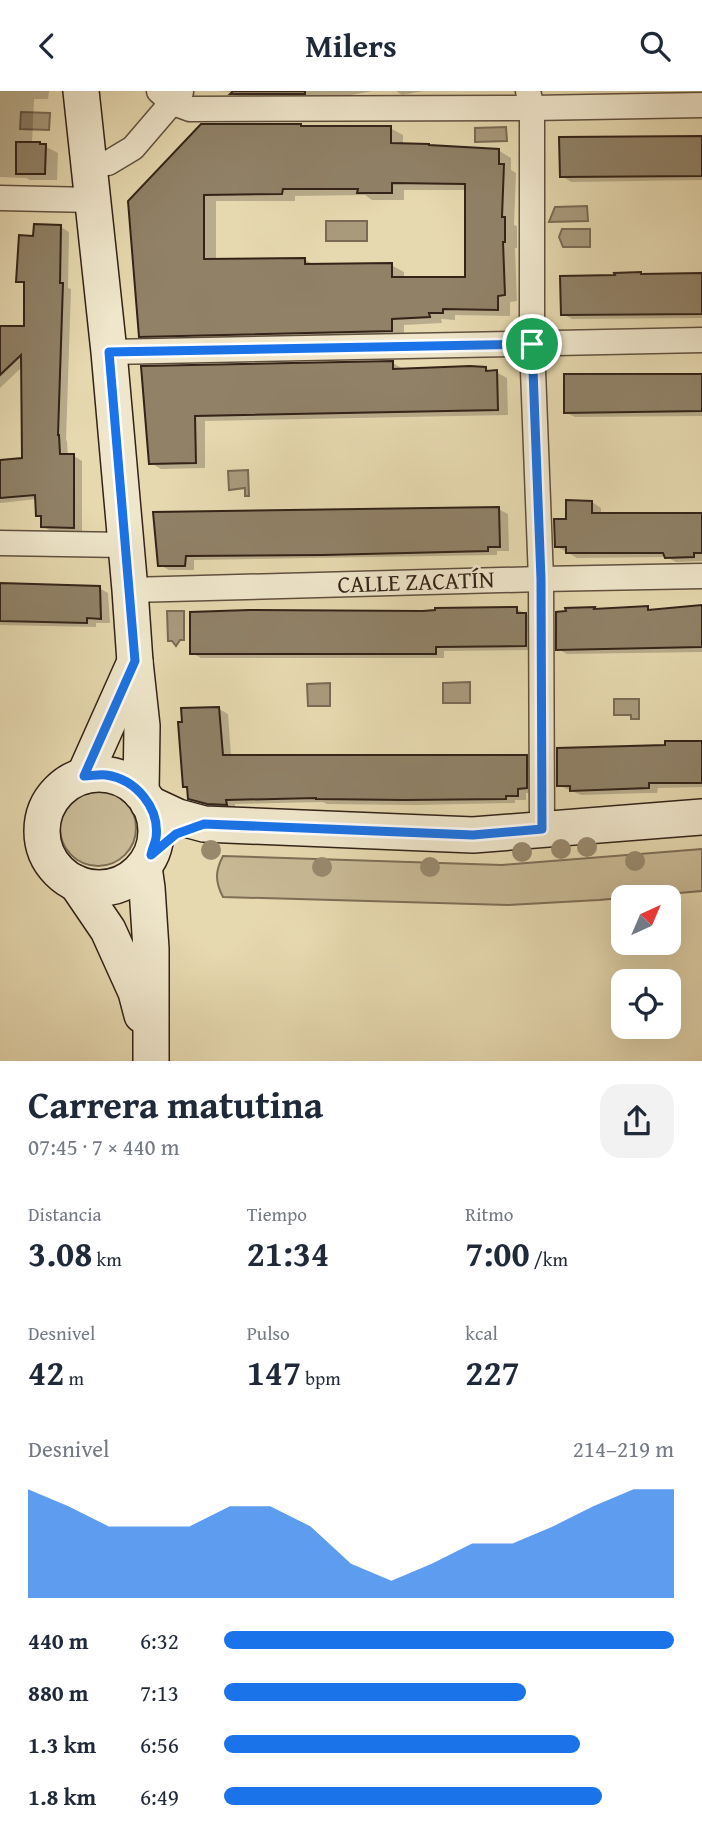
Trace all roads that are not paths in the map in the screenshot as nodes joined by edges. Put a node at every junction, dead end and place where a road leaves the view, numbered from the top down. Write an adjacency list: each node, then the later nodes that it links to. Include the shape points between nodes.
1 (81, 91): 5 (street)
2 (170, 95): 3 (street, via 190,109); 5 (street, via 133,148 108,163)
3 (530, 100): 4 (street); 9 (street)
4 (702, 105)
5 (88, 164): 7 (street)
6 (0, 198): 7 (street)
7 (93, 200): 10 (street)
8 (702, 340): 9 (street)
9 (532, 344): 10 (street); 14 (street)
10 (109, 352): 12 (street)
11 (0, 543): 12 (street)
12 (125, 545): 15 (street)
13 (702, 576): 14 (street, CALLE ZACATÍN)
14 (541, 579): 15 (street, CALLE ZACATÍN); 21 (street)
15 (130, 590): 16 (street)
16 (135, 661): 17 (street); 18 (street)
17 (84, 776): 18 (street, via 104,774 124,780); 23 (street, via 58,792 43,819 42,835 52,864)
18 (145, 798): 20 (street, via 178,817); 22 (street, via 155,820 156,838)
19 (702, 817): 21 (street)
20 (204, 824): 21 (street, via 473,835); 22 (street, via 176,834)
21 (542, 829)
22 (148, 861): 23 (street, via 130,879 113,887); 24 (street)
23 (76, 883): 24 (street, via 108,930 136,992)
24 (151, 1055)

